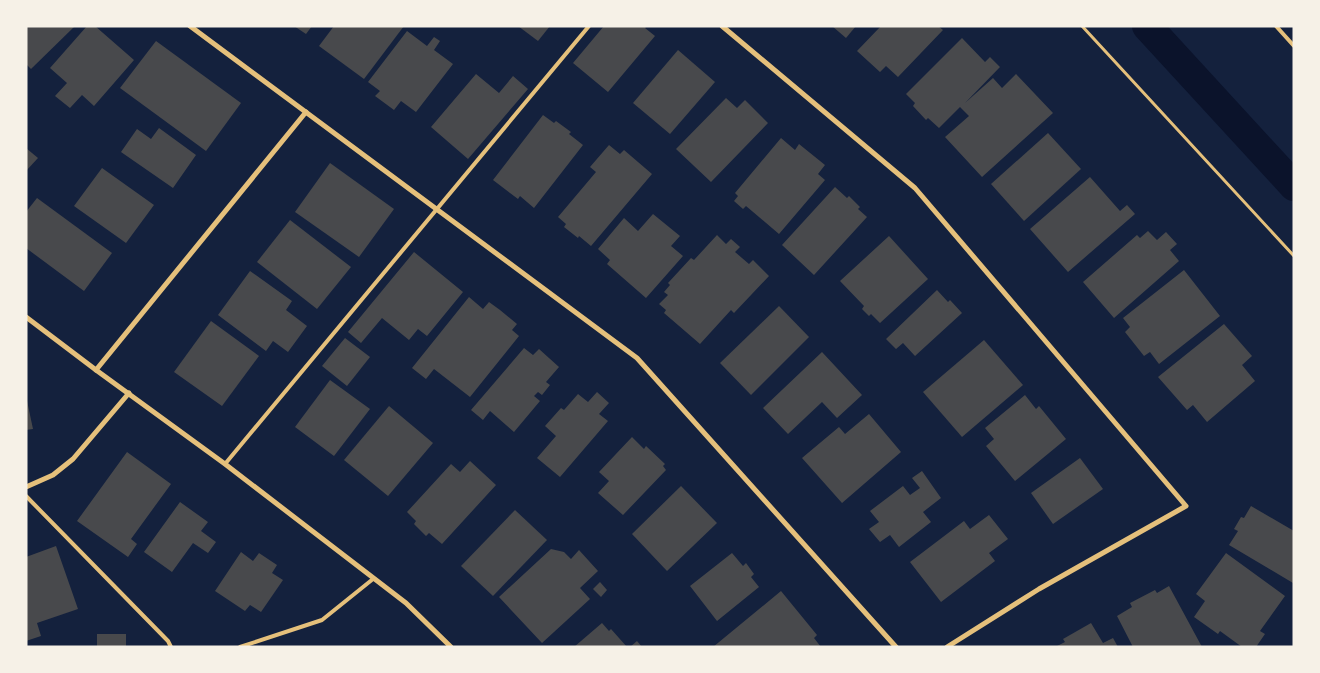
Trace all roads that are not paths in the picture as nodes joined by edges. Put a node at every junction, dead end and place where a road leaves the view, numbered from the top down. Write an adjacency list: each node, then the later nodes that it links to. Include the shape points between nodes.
1 (190, 26): 6 (street)
2 (589, 26): 7 (lane)
3 (722, 26): 19 (street, via 915,188 1186,506 1039,589)
4 (1276, 26): 5 (lane)
5 (1294, 46)
6 (306, 112): 7 (street); 9 (street)
7 (436, 208): 11 (lane); 18 (street, via 637,358)
8 (26, 317): 9 (street)
9 (96, 370): 10 (street)
10 (129, 393): 11 (street); 12 (street, via 73,460 53,476)
11 (225, 464): 14 (street)
12 (26, 487)
13 (26, 496): 15 (lane, via 168,640)
14 (373, 578): 16 (lane, via 322,620); 17 (street, via 406,603)
15 (171, 647)
16 (240, 647)
17 (451, 647)
18 (896, 647)
19 (947, 647)

